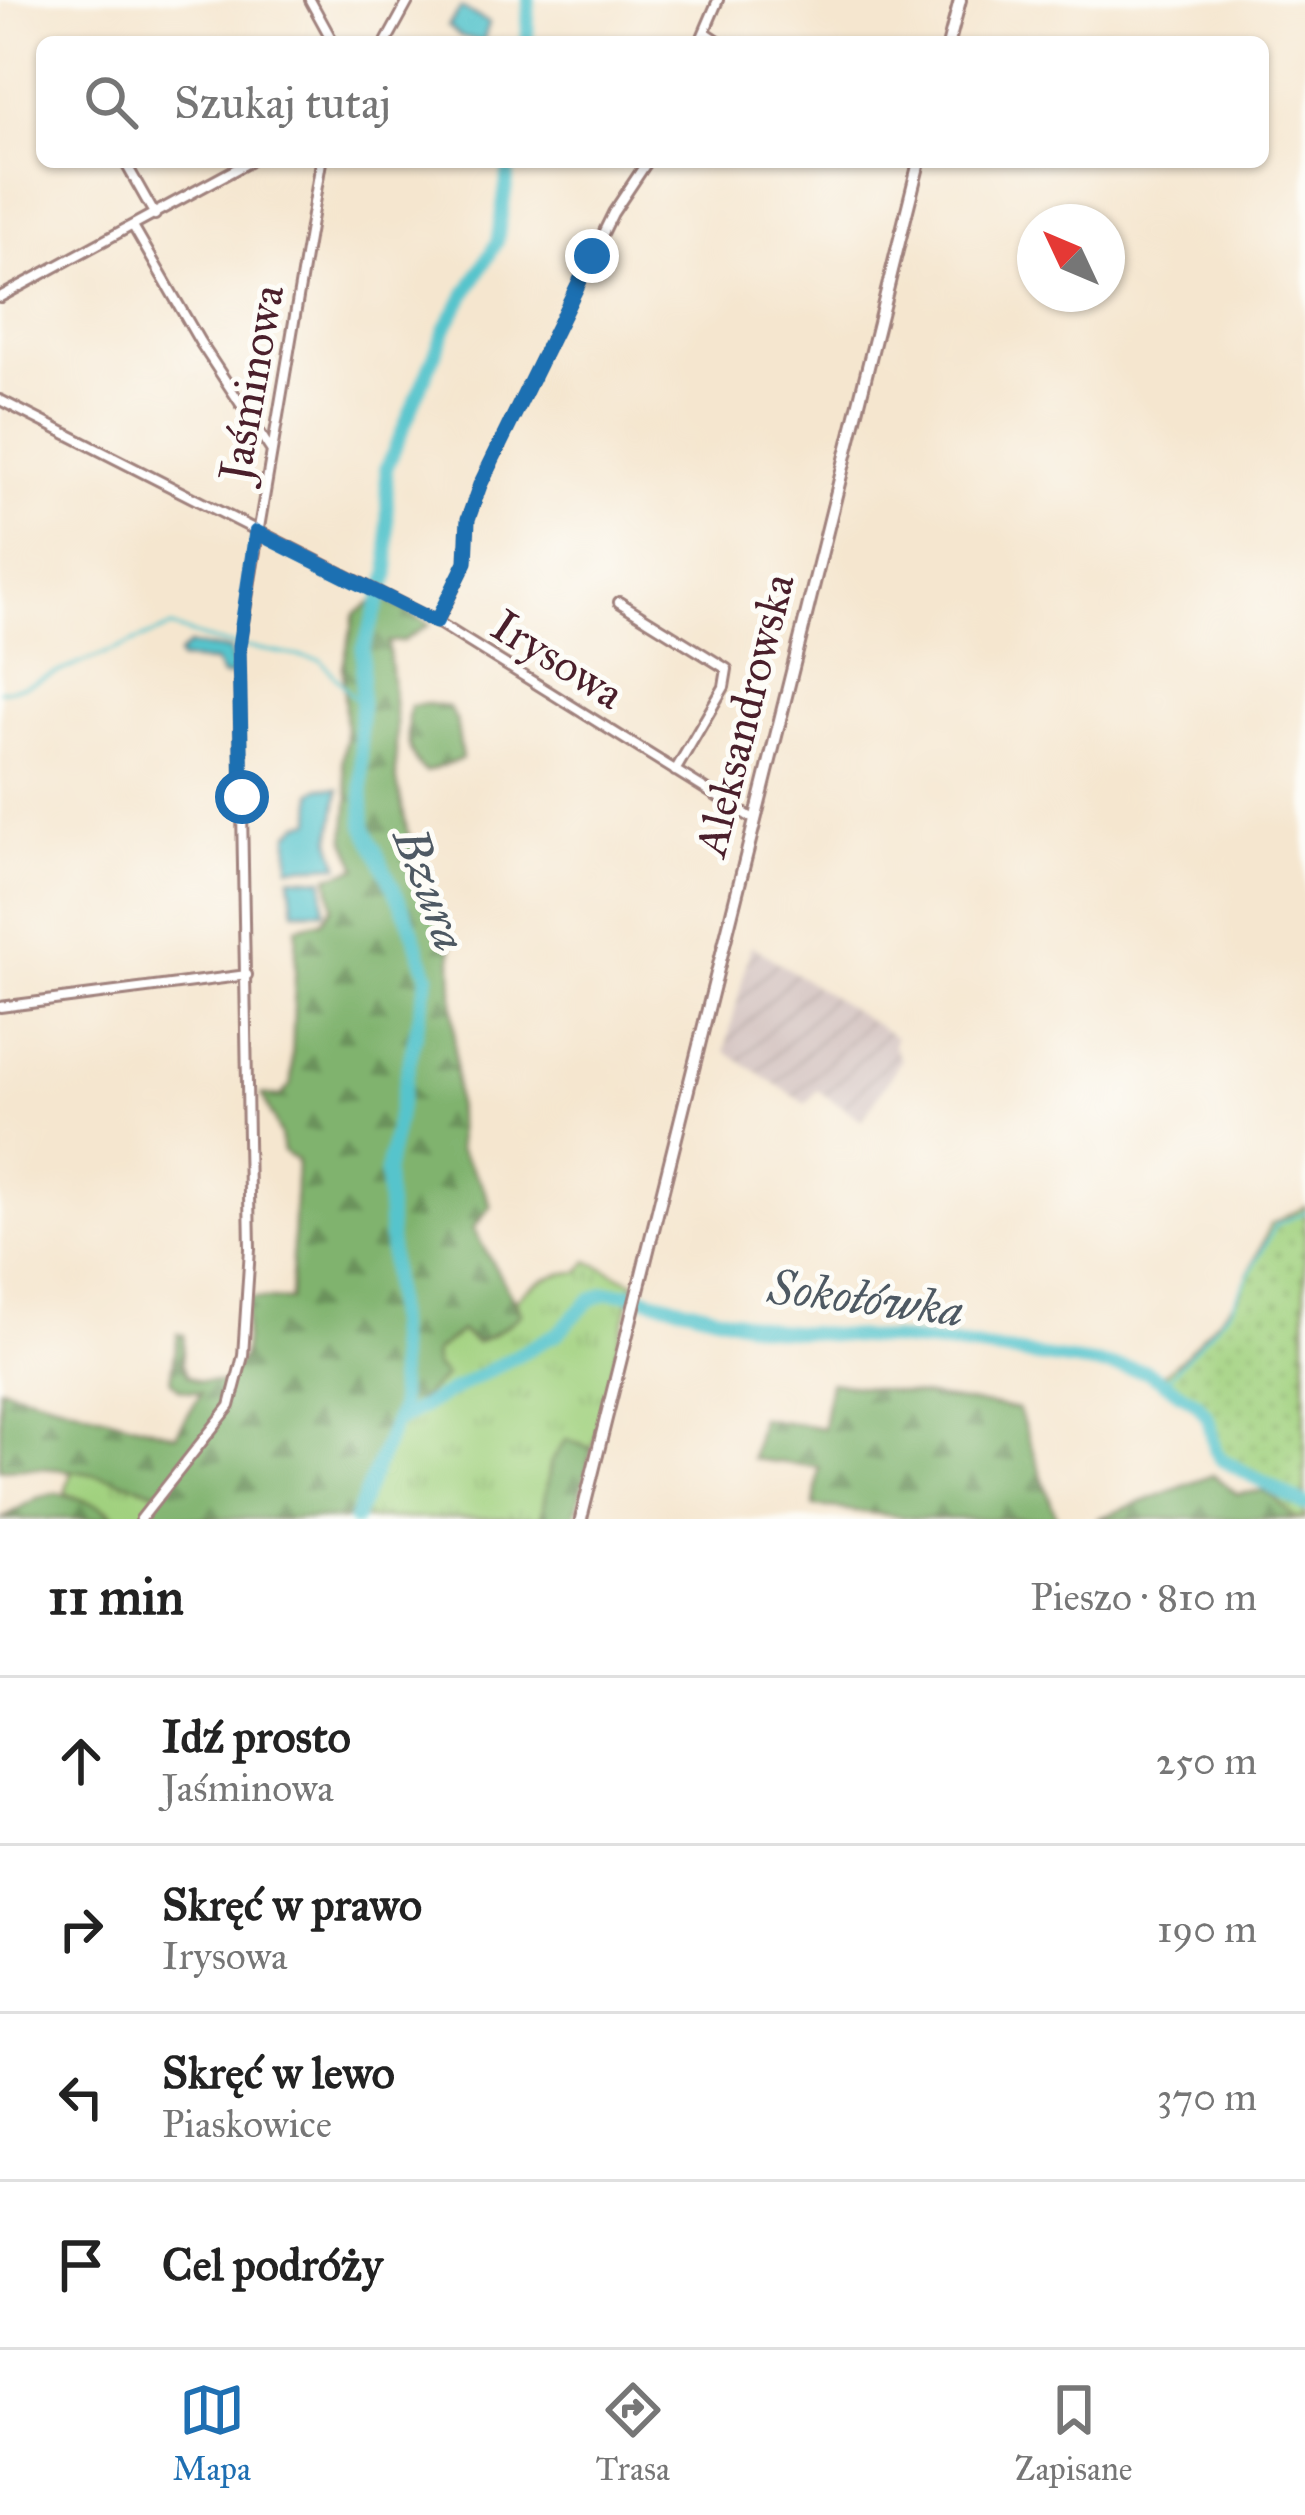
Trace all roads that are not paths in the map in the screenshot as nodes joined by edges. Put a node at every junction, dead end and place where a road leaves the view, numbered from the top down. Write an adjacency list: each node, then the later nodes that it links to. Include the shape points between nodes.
1 (310, 0): 5 (street)
2 (409, 0): 6 (street)
3 (718, 0): 7 (street)
4 (960, 0): 8 (main road)
5 (330, 36)
6 (389, 36)
7 (702, 36)
8 (951, 36)
9 (128, 168): 14 (street)
10 (238, 168): 14 (street)
11 (320, 168): 18 (street, Jaśminowa)
12 (643, 168): 21 (street, via 613,212 480,485 466,562)
13 (918, 168): 23 (main road, Aleksandrowska)
14 (155, 215): 15 (street)
15 (133, 226): 16 (street); 18 (street)
16 (0, 297)
17 (0, 400): 19 (street, Irysowa)
18 (272, 452): 19 (street, Jaśminowa)
19 (256, 532): 21 (street, Irysowa); 24 (street, Jaśminowa, via 239,646)
20 (619, 602): 22 (street, via 727,669)
21 (436, 622): 22 (street, Irysowa)
22 (675, 771): 23 (street, Irysowa)
23 (755, 820): 27 (main road, Aleksandrowska)
24 (247, 975): 25 (street); 26 (street, Jaśminowa, via 243,1356 230,1406)
25 (0, 1007)
26 (140, 1519)
27 (580, 1519)

